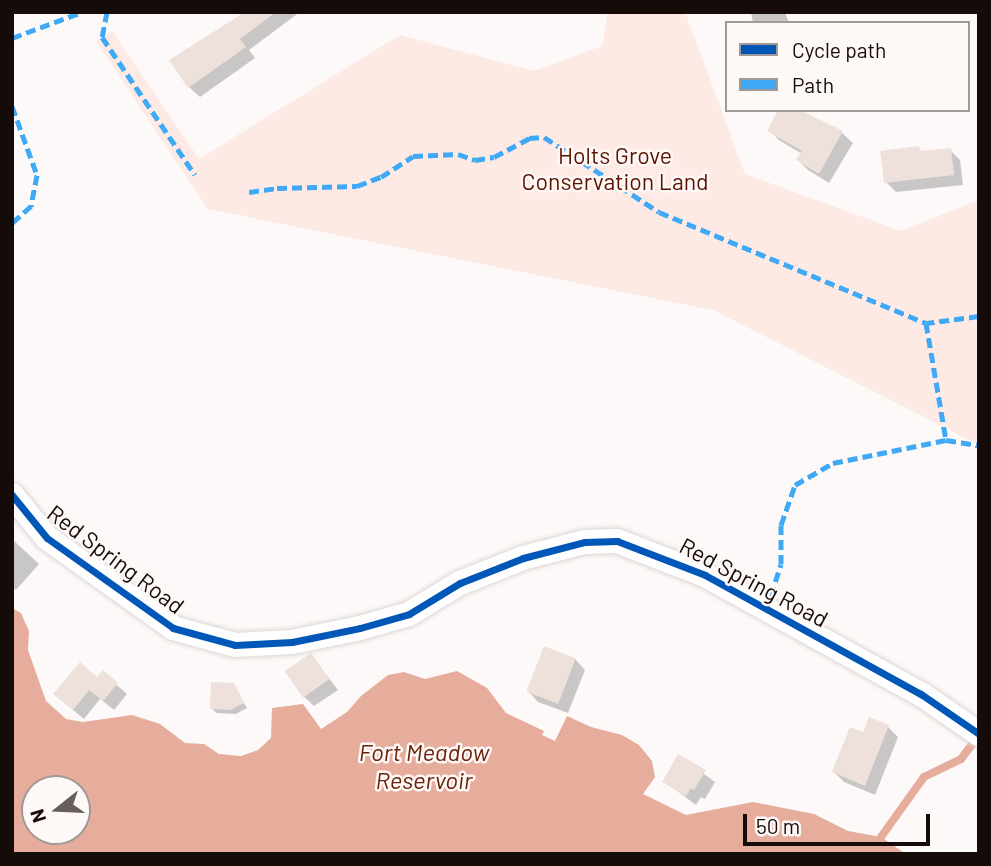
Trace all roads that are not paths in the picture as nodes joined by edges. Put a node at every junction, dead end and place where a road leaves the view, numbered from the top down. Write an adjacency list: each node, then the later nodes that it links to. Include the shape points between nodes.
1 (12, 495): 2 (street, Red Spring Road, via 47,538 173,628 235,645 292,642 360,628 409,614 460,583 523,558 586,542 617,541 705,575 921,694)
2 (979, 734)

